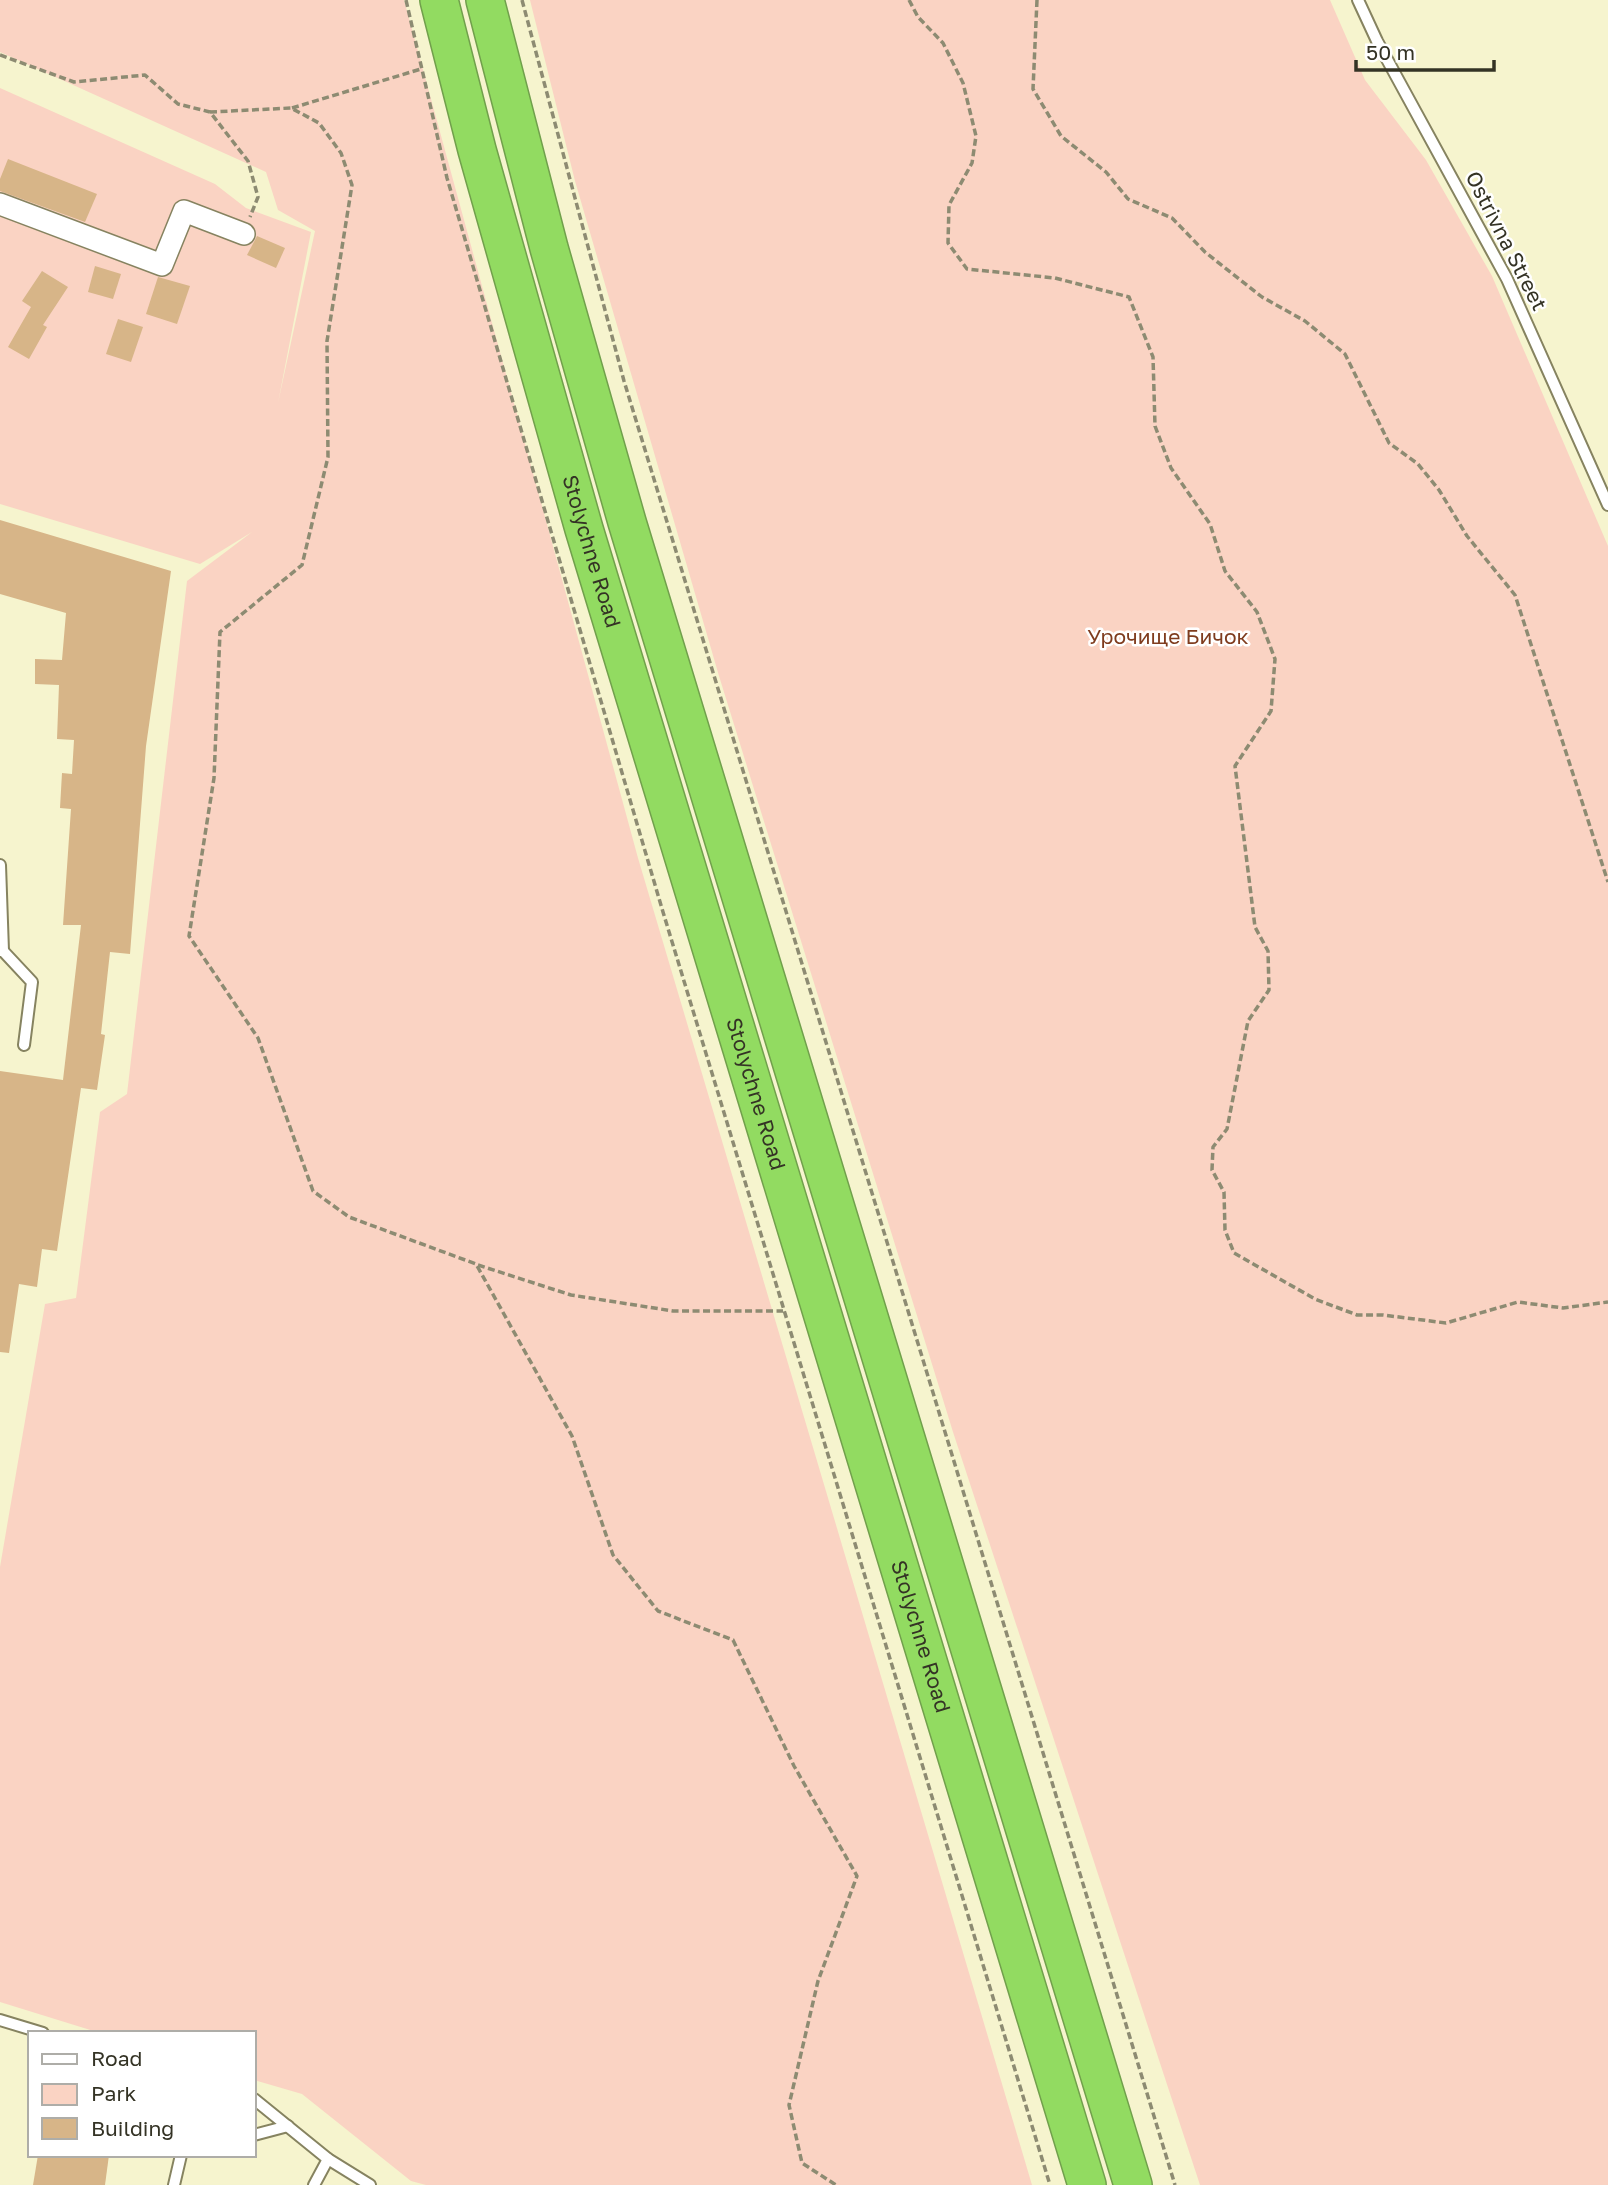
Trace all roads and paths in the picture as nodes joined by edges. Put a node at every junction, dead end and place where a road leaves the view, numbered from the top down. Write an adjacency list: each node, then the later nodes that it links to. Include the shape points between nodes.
1 (406, 0): 9 (path)
2 (439, 0): 34 (highway, Stolychne Road, via 584,530)
3 (485, 0): 35 (highway, Stolychne Road, via 627,522)
4 (522, 0): 36 (path, via 624,382)
5 (909, 0): 20 (path, via 943,43 963,82 976,136 972,163 949,205 948,243 967,269 1055,278 1129,297 1153,357 1155,426 1171,468 1210,524 1226,572 1257,612 1275,659 1271,711 1235,766 1255,927 1268,951 1269,990 1248,1021 1227,1129 1213,1147 1212,1170 1224,1192 1225,1230 1234,1253 1315,1298 1357,1315 1446,1323 1518,1303 1563,1308)
6 (1037, 0): 16 (path, via 1034,89 1061,136 1106,172 1128,199 1172,218 1243,282 1305,321 1345,354 1390,443 1418,464 1466,536 1515,595)
7 (1358, 0): 14 (lane, Ostrivna Street, via 1507,279)
8 (0, 55): 11 (path, via 74,82 145,75 178,104)
9 (421, 69): 10 (path); 21 (path, via 447,178)
10 (291, 108): 11 (path); 19 (path, via 319,123 341,152 352,185 327,341 328,457 302,565 220,632 214,778 190,936 258,1038 313,1191 349,1217)
11 (210, 112): 13 (path, via 255,176 258,197)
12 (0, 204): 13 (street, via 162,265 184,211)
13 (244, 234)
14 (1608, 505)
15 (0, 864): 17 (lane)
16 (1608, 882)
17 (1, 951): 18 (lane, via 32,982)
18 (24, 1045)
19 (476, 1265): 21 (path, via 571,1295 673,1311); 32 (path, via 572,1436 613,1555 658,1611 733,1640 794,1766 857,1876 818,1982 789,2105 802,2163)
20 (1608, 1302)
21 (784, 1311): 33 (path)
22 (0, 2020): 23 (lane)
23 (36, 2031)
24 (256, 2101): 25 (lane)
25 (288, 2126): 26 (lane); 28 (lane)
26 (256, 2134)
27 (181, 2157): 29 (lane)
28 (328, 2159): 30 (lane); 31 (lane)
29 (174, 2185)
30 (314, 2185)
31 (370, 2185)
32 (836, 2185)
33 (1050, 2185)
34 (1087, 2185)
35 (1133, 2185)
36 (1175, 2185)

